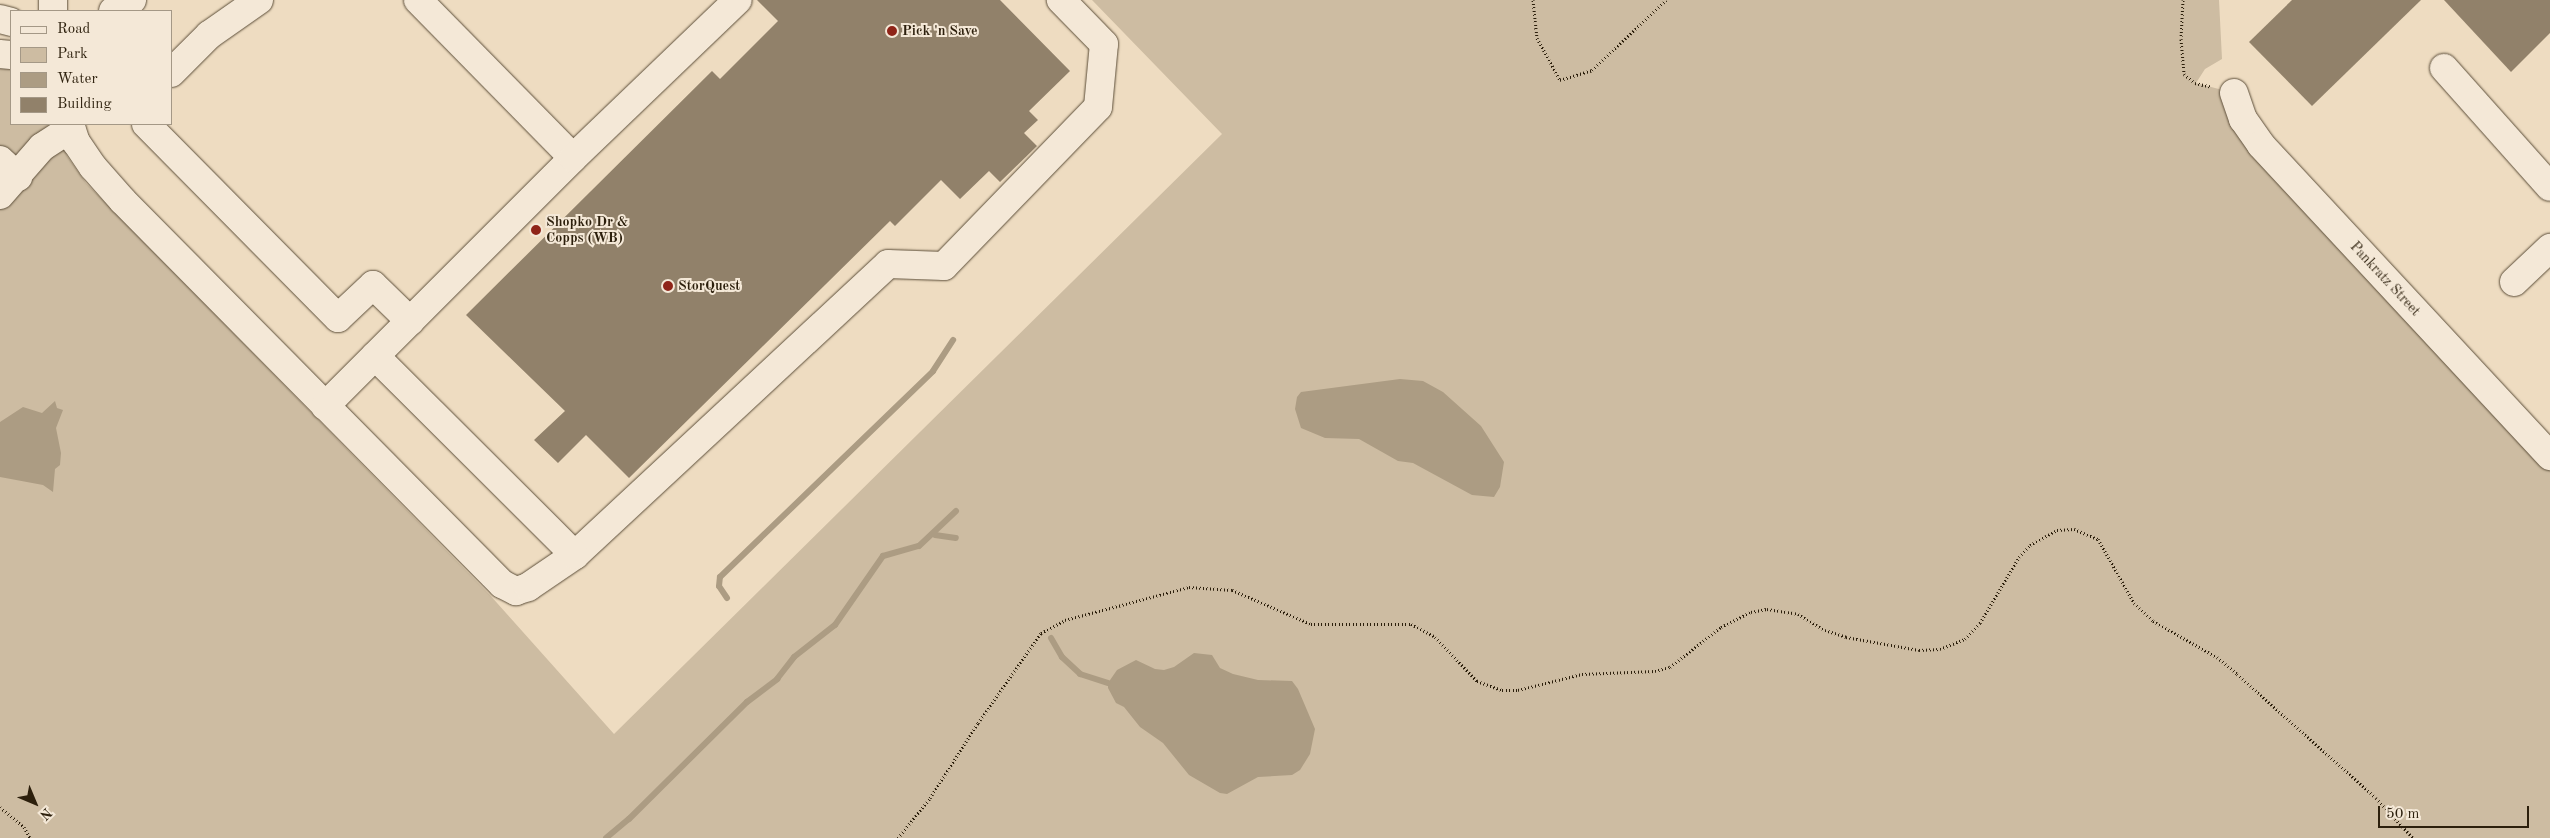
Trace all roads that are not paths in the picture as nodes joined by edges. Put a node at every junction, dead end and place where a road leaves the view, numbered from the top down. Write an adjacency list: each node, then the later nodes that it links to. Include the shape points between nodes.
1 (132, 0): 7 (street)
2 (148, 0): 8 (street)
3 (259, 0): 10 (street, via 209,35)
4 (418, 0): 14 (street)
5 (1061, 0): 23 (street, via 1104,44 1098,108 944,266 888,264)
6 (734, 1): 14 (street)
7 (115, 10)
8 (138, 10)
9 (2444, 68): 16 (street)
10 (172, 72)
11 (2234, 93): 22 (street, Pankratz Street, via 2243,119 2261,145)
12 (147, 125): 19 (street, via 338,318 373,285)
13 (71, 126): 15 (street); 21 (street, via 76,142 93,167 123,201)
14 (573, 158): 19 (street)
15 (6, 177)
16 (2550, 187)
17 (2550, 248): 18 (street)
18 (2514, 282)
19 (410, 320): 20 (street)
20 (375, 356): 21 (street); 23 (street)
21 (325, 406): 23 (street, via 502,584 516,591 528,587)
22 (2550, 456)
23 (575, 555)

